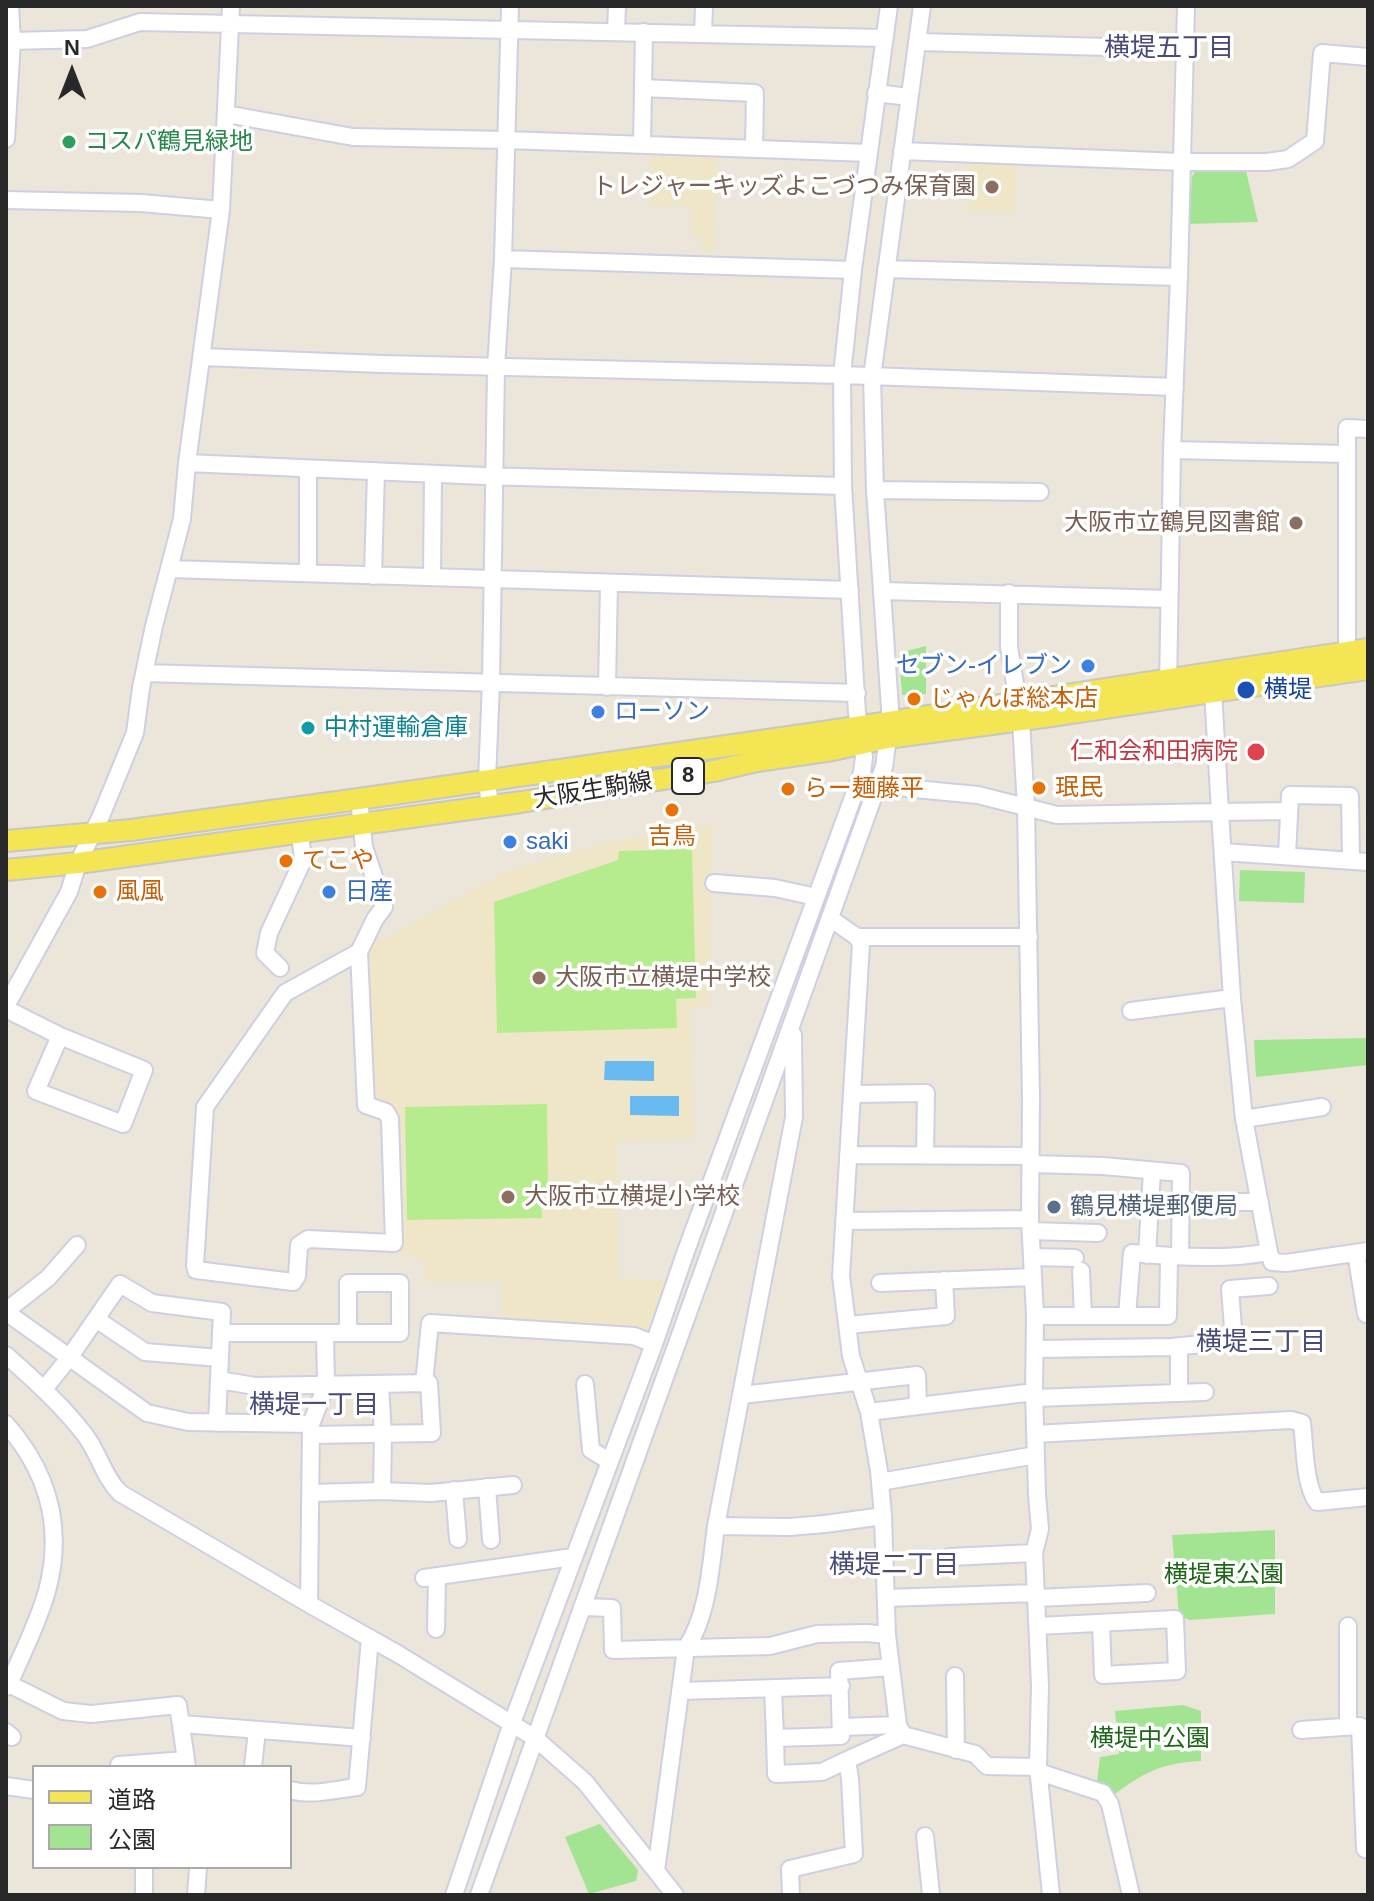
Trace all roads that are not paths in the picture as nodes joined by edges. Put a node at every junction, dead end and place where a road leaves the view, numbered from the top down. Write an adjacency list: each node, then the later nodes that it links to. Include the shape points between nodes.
1 (10, 6): 15 (street)
2 (231, 6): 9 (street)
3 (510, 6): 10 (street)
4 (617, 6): 11 (street)
5 (704, 6): 13 (street)
6 (889, 6): 14 (street)
7 (922, 6): 16 (street)
8 (1186, 6): 17 (street)
9 (230, 24): 10 (street); 15 (street, via 140,22 87,39); 22 (street)
10 (509, 29): 11 (street); 24 (street)
11 (616, 32): 12 (street)
12 (644, 32): 13 (street); 19 (street)
13 (703, 34): 14 (street)
14 (884, 38): 20 (street)
15 (12, 41): 23 (street)
16 (917, 42): 17 (street); 21 (street)
17 (1185, 49): 29 (street)
18 (1368, 57): 29 (street, via 1322,53 1315,141 1288,159)
19 (643, 88): 25 (street); 26 (street, via 755,93)
20 (876, 93): 21 (street); 28 (street)
21 (909, 97): 27 (street)
22 (226, 114): 24 (street, via 353,137); 31 (street)
23 (6, 139)
24 (507, 140): 25 (street); 32 (street)
25 (642, 145): 26 (street)
26 (754, 149): 28 (street)
27 (902, 151): 29 (street); 33 (street)
28 (869, 153): 34 (street)
29 (1182, 162): 35 (street)
30 (6, 200): 31 (street)
31 (221, 210): 36 (street)
32 (503, 259): 34 (street); 37 (street)
33 (886, 269): 35 (street); 39 (street)
34 (853, 270): 38 (street)
35 (1179, 277): 40 (street)
36 (202, 357): 37 (street); 44 (street)
37 (496, 367): 38 (street); 48 (street)
38 (842, 375): 39 (street); 49 (street)
39 (872, 377): 40 (street); 50 (street)
40 (1175, 387): 42 (street)
41 (1368, 429): 43 (street, via 1347,428)
42 (1172, 450): 43 (street); 61 (street)
43 (1346, 454): 62 (street)
44 (187, 463): 45 (street); 52 (street, via 182,519)
45 (308, 469): 46 (street); 53 (street)
46 (376, 471): 47 (street); 54 (street)
47 (433, 474): 48 (street); 55 (street)
48 (494, 476): 49 (street); 56 (street)
49 (843, 486): 58 (street)
50 (875, 490): 51 (street); 59 (street)
51 (1040, 492)
52 (169, 569): 53 (street); 64 (street)
53 (308, 573): 54 (street)
54 (373, 576): 55 (street)
55 (432, 577): 56 (street)
56 (493, 579): 57 (street); 65 (street)
57 (609, 583): 58 (street); 66 (street)
58 (850, 590): 69 (street)
59 (883, 591): 60 (street); 71 (street)
60 (1009, 593): 61 (street); 70 (street, via 1009,647)
61 (1169, 599): 67 (street)
62 (1358, 650): 67 (main road, 大阪生駒線 / 8)
63 (1368, 669): 68 (main road, 大阪生駒線 / 8)
64 (144, 673): 65 (street); 81 (street, via 135,733)
65 (491, 683): 66 (street); 73 (street)
66 (607, 687): 69 (street)
67 (1168, 689): 68 (main road, 大阪生駒線 / 8); 70 (main road, 大阪生駒線 / 8)
68 (1213, 691): 79 (street)
69 (857, 693): 72 (street)
70 (1020, 711): 71 (main road, 大阪生駒線 / 8); 77 (street)
71 (889, 730): 72 (main road, 大阪生駒線 / 8); 90 (street, via 884,767)
72 (860, 735): 73 (main road, 大阪生駒線 / 8); 76 (main road, 大阪生駒線 / 8, via 833,750); 91 (street, via 862,773)
73 (487, 780): 75 (main road, 大阪生駒線 / 8); 76 (street)
74 (894, 787): 77 (street, via 978,795)
75 (359, 799): 80 (street); 81 (main road, 大阪生駒線 / 8)
76 (490, 807): 80 (main road, 大阪生駒線 / 8)
77 (1026, 808): 79 (street, via 1057,815); 94 (street)
78 (1288, 811): 79 (street); 85 (street); 86 (street, via 1290,795 1350,796)
79 (1220, 812): 84 (street)
80 (362, 826): 82 (main road, 大阪生駒線 / 8); 95 (street, via 384,907)
81 (92, 834): 83 (main road, 大阪生駒線 / 8); 87 (street)
82 (300, 834): 87 (main road, 大阪生駒線 / 8); 96 (street, via 303,860 265,953)
83 (6, 841)
84 (1223, 852): 85 (street); 97 (street)
85 (1287, 856): 86 (street)
86 (1359, 861)
87 (78, 863): 88 (main road, 大阪生駒線 / 8); 98 (street, via 69,892)
88 (6, 870)
89 (714, 883): 91 (street)
90 (842, 887): 91 (street); 92 (street)
91 (819, 889): 129 (street)
92 (831, 919): 93 (street); 100 (street)
93 (857, 937): 94 (street); 102 (street, via 861,944)
94 (1029, 937): 107 (street)
95 (359, 952): 95 (street, via 366,1105 386,1112 390,1119 394,1243 308,1239 299,1245 293,1282 196,1270 205,1107 285,993)
96 (280, 968)
97 (1232, 998): 99 (street); 104 (street)
98 (6, 1008): 101 (street)
99 (1131, 1011)
100 (792, 1027): 132 (street); 151 (street, via 794,1117)
101 (60, 1036): 101 (street, via 144,1070 123,1124 36,1091)
102 (853, 1094): 105 (street, via 926,1093); 106 (street)
103 (1322, 1107): 104 (street)
104 (1244, 1119): 110 (street)
105 (925, 1154): 106 (street); 107 (street)
106 (848, 1155): 111 (street)
107 (1031, 1160): 108 (street); 112 (street)
108 (1152, 1171): 109 (street, via 1181,1173); 117 (street)
109 (1180, 1202): 110 (street); 118 (street)
110 (1260, 1202): 115 (street)
111 (844, 1221): 112 (street); 131 (street, via 841,1276)
112 (1031, 1225): 113 (street); 119 (street)
113 (1098, 1233)
114 (77, 1245): 124 (street, via 48,1278)
115 (1269, 1252): 116 (street, via 1272,1262 1286,1263); 118 (street)
116 (1362, 1252): 125 (street)
117 (1147, 1255): 118 (street); 128 (street, via 1132,1253)
118 (1174, 1256): 128 (street, via 1168,1316)
119 (1032, 1257): 120 (street); 127 (street, via 1078,1265)
120 (1033, 1277): 121 (street); 126 (street)
121 (944, 1280): 122 (street); 131 (street, via 946,1316)
122 (880, 1283)
123 (1269, 1286): 137 (street, via 1230,1289 1234,1341)
124 (6, 1311): 140 (street)
125 (1366, 1314)
126 (1035, 1316): 127 (street); 138 (street)
127 (1083, 1316): 128 (street)
128 (1127, 1316)
129 (664, 1318): 132 (street); 136 (street)
130 (96, 1319): 133 (street, via 120,1284 152,1303 222,1312); 140 (street); 141 (street, via 145,1352)
131 (848, 1325): 143 (street)
132 (683, 1326): 180 (street)
133 (221, 1333): 134 (street); 141 (street)
134 (325, 1333): 135 (street); 147 (street)
135 (348, 1333): 135 (street, via 400,1333 400,1283 348,1283)
136 (654, 1344): 144 (street, via 634,1336 430,1323); 161 (street)
137 (1179, 1346): 138 (street); 150 (street)
138 (1035, 1349): 152 (street)
139 (6, 1355): 148 (street)
140 (69, 1358): 148 (street); 155 (street, via 147,1413)
141 (220, 1358): 142 (street)
142 (219, 1380): 147 (street); 155 (street)
143 (860, 1381): 151 (street); 153 (street, via 917,1375); 154 (street)
144 (424, 1383): 145 (street); 158 (street, via 429,1383 432,1433)
145 (380, 1384): 147 (street); 158 (street)
146 (585, 1384): 161 (street, via 591,1450)
147 (326, 1386): 157 (street)
148 (44, 1389): 179 (street, via 86,1437 120,1493)
149 (1205, 1392): 150 (street)
150 (1179, 1393): 152 (street)
151 (742, 1395): 170 (street)
152 (1034, 1395): 153 (street); 159 (street)
153 (918, 1406): 154 (street)
154 (869, 1412): 162 (street)
155 (217, 1423): 157 (street)
156 (6, 1424): 188 (street, via 32,1458 46,1490 54,1546 46,1595)
157 (311, 1429): 158 (street); 167 (street)
158 (383, 1434): 166 (street)
159 (1035, 1434): 160 (street); 168 (street, via 1291,1420 1302,1423 1308,1477 1317,1502)
160 (1036, 1455): 162 (street); 173 (street, via 1040,1529)
161 (609, 1461): 174 (street)
162 (880, 1482): 169 (street)
163 (513, 1485): 164 (street)
164 (487, 1487): 165 (street); 172 (street)
165 (454, 1490): 166 (street); 171 (street)
166 (382, 1491): 167 (street)
167 (311, 1493): 179 (street)
168 (1368, 1497)
169 (883, 1516): 170 (street, via 813,1525); 178 (street)
170 (716, 1526): 187 (street, via 709,1581)
171 (458, 1539)
172 (491, 1540)
173 (1034, 1553): 175 (street); 177 (street)
174 (573, 1557): 184 (street, via 431,1577); 195 (street)
175 (949, 1557)
176 (1147, 1593): 177 (street)
177 (1037, 1596): 178 (street); 182 (street)
178 (886, 1598): 185 (street)
179 (309, 1604): 186 (street)
180 (582, 1607): 187 (street, via 612,1608 613,1650); 203 (street)
181 (1101, 1623): 181 (street, via 1103,1675 1177,1671 1175,1619); 182 (street)
182 (1038, 1626): 210 (street)
183 (1348, 1626): 197 (street)
184 (436, 1629)
185 (887, 1635): 187 (street, via 817,1634 770,1646); 189 (street)
186 (370, 1638): 195 (street); 202 (street)
187 (686, 1648): 194 (street)
188 (13, 1657): 191 (street)
189 (891, 1667): 192 (street, via 839,1671); 200 (street)
190 (955, 1676): 205 (street)
191 (8, 1685): 196 (street, via 63,1711 91,1714 178,1705)
192 (841, 1686): 193 (street); 198 (street)
193 (773, 1688): 194 (street); 204 (street)
194 (681, 1691): 218 (street)
195 (512, 1723): 203 (street); 221 (street)
196 (182, 1724): 199 (street); 207 (street)
197 (1359, 1726): 201 (street); 215 (street)
198 (841, 1727): 200 (street); 204 (street, via 841,1736)
199 (257, 1730): 202 (street); 209 (street)
200 (901, 1730): 205 (street); 206 (street)
201 (1301, 1730)
202 (362, 1738): 213 (street, via 357,1787)
203 (535, 1738): 218 (street, via 585,1782); 222 (street)
204 (775, 1738): 206 (street, via 776,1774 822,1772)
205 (956, 1750): 210 (street, via 975,1754 987,1766)
206 (847, 1760): 224 (street, via 854,1854 790,1869)
207 (187, 1764): 208 (street)
208 (119, 1765)
209 (253, 1765)
210 (1039, 1769): 226 (street); 227 (street, via 1103,1793)
211 (6, 1786): 212 (street)
212 (32, 1790)
213 (292, 1790)
214 (925, 1836): 225 (street)
215 (1368, 1849)
216 (144, 1869): 219 (street)
217 (198, 1869): 220 (street)
218 (656, 1871): 223 (street)
219 (144, 1895)
220 (196, 1895)
221 (454, 1895)
222 (479, 1895)
223 (675, 1895)
224 (791, 1895)
225 (931, 1895)
226 (1051, 1895)
227 (1131, 1895)

